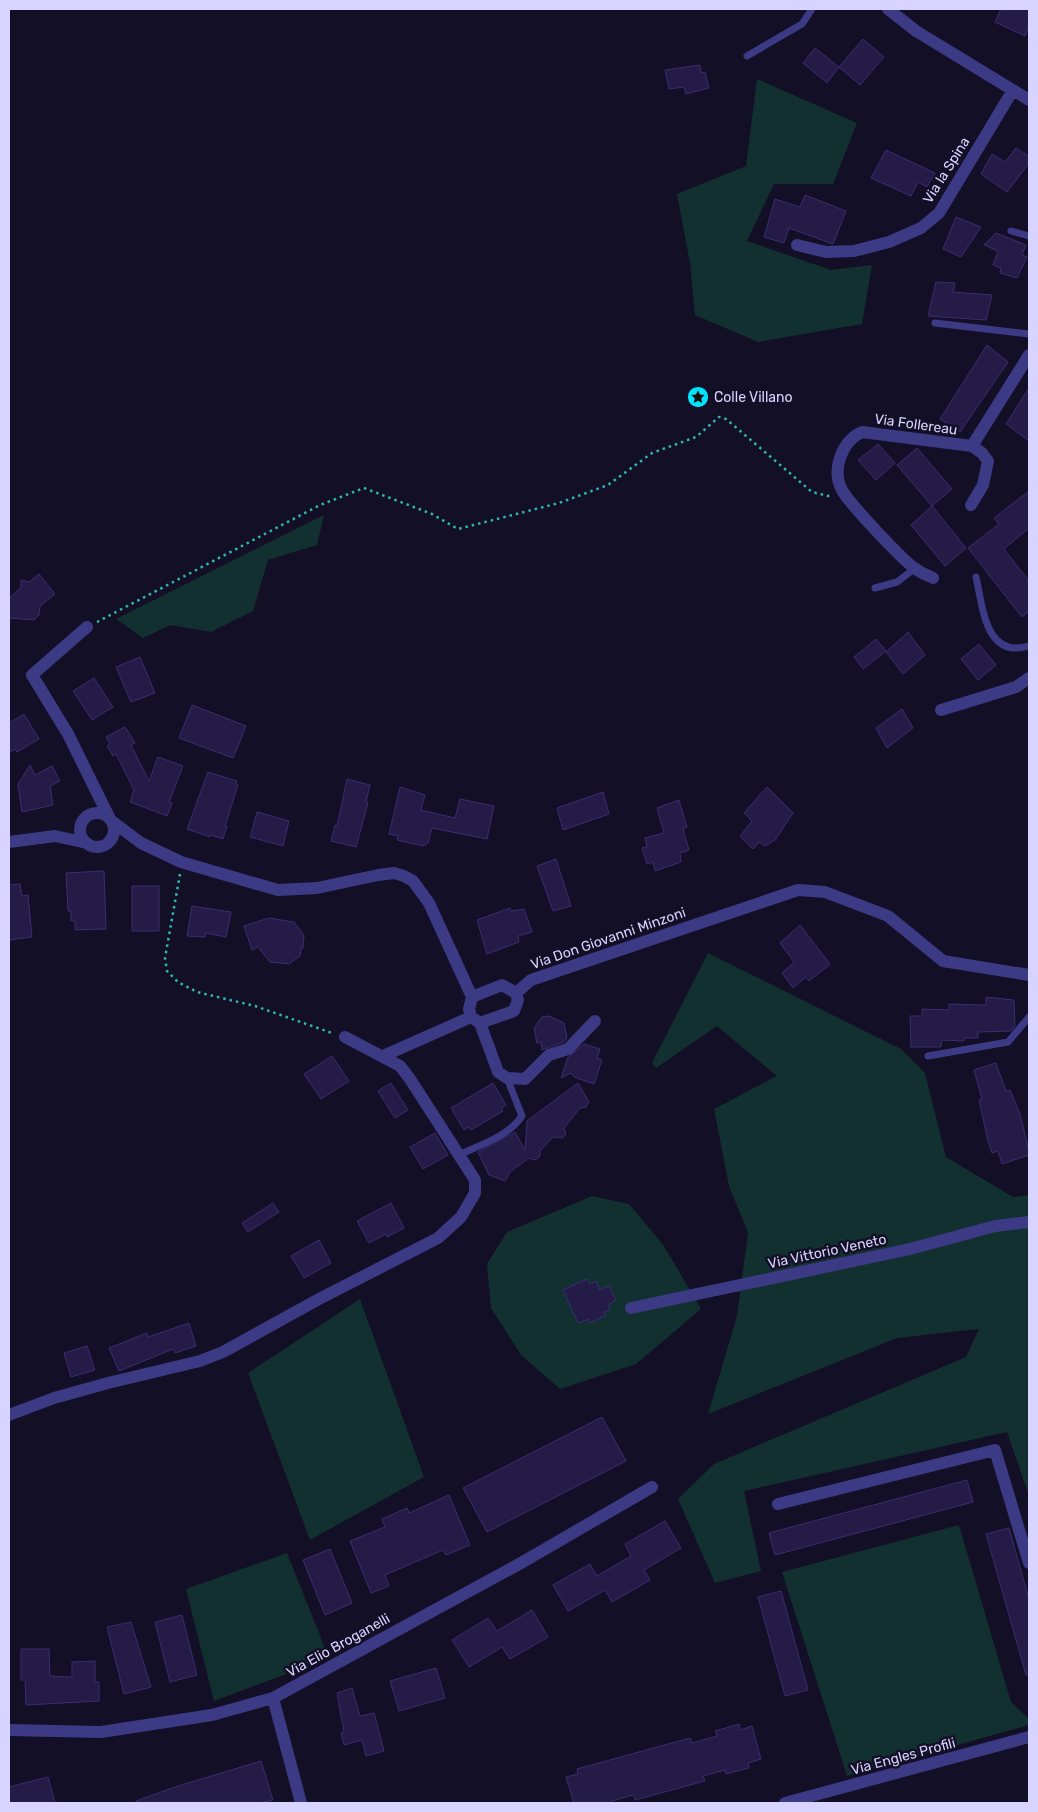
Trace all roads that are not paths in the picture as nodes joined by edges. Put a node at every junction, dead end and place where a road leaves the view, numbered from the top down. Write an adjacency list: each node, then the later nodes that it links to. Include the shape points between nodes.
1 (812, 9): 3 (lane, via 802,24)
2 (888, 9): 4 (street, via 916,31)
3 (746, 56)
4 (1012, 90): 5 (street); 8 (street, Via la Spina, via 939,213 921,228 889,242 854,251 826,252)
5 (1029, 100)
6 (1011, 231): 7 (lane)
7 (1029, 236)
8 (797, 244)
9 (936, 323): 10 (lane)
10 (1029, 334)
11 (1029, 355): 12 (street)
12 (972, 446): 13 (street, Via Follereau, via 988,461 984,485); 14 (street, Via Follereau, via 862,432 844,448 838,464 841,489)
13 (971, 505)
14 (914, 569): 16 (street); 17 (lane, via 897,582)
15 (976, 577): 19 (lane, via 987,628 998,642 1011,648)
16 (933, 578)
17 (875, 588)
18 (87, 627): 22 (street, via 32,675 68,734)
19 (1029, 646)
20 (1029, 678): 21 (street, via 1016,687)
21 (941, 710)
22 (96, 791): 23 (street); 24 (street)
23 (86, 819): 24 (street, via 99,813); 25 (street); 28 (street, via 81,834)
24 (111, 819): 26 (street, via 114,832); 29 (street)
25 (55, 836): 27 (street); 28 (street)
26 (110, 841): 28 (street, via 96,847); 29 (street)
27 (9, 842)
28 (87, 843)
29 (141, 844): 32 (street, via 182,862 278,890 317,888 394,873 404,876 413,881 428,903)
30 (1029, 974): 31 (street, Via Don Giovanni Minzoni, via 943,960 888,916 825,892 798,890 531,980)
31 (516, 993): 32 (street, via 502,985); 34 (street, via 518,1000 514,1011)
32 (472, 997): 34 (street, via 469,1010)
33 (1029, 1017): 38 (lane, via 1008,1042)
34 (475, 1020): 37 (street); 39 (street, via 498,1072)
35 (595, 1021): 39 (street, via 568,1049 549,1055 525,1079)
36 (344, 1037): 37 (street)
37 (383, 1056): 40 (street, via 400,1066 410,1079)
38 (928, 1056)
39 (507, 1078): 40 (lane, via 522,1116 518,1123 492,1141)
40 (459, 1155): 43 (street, via 475,1180 475,1194 460,1217 438,1238 223,1352 200,1361 54,1398)
41 (1029, 1222): 42 (street, Via Vittorio Veneto, via 995,1226 910,1249)
42 (631, 1308)
43 (9, 1415)
44 (652, 1487): 47 (street, Via Elio Broganelli, via 521,1563)
45 (778, 1504): 46 (street, via 996,1450)
46 (1029, 1563)
47 (273, 1698): 48 (street, Via Elio Broganelli, via 212,1715 101,1732); 50 (street)
48 (9, 1730)
49 (1029, 1737): 51 (street, Via Engles Profili)
50 (301, 1803)
51 (785, 1803)

